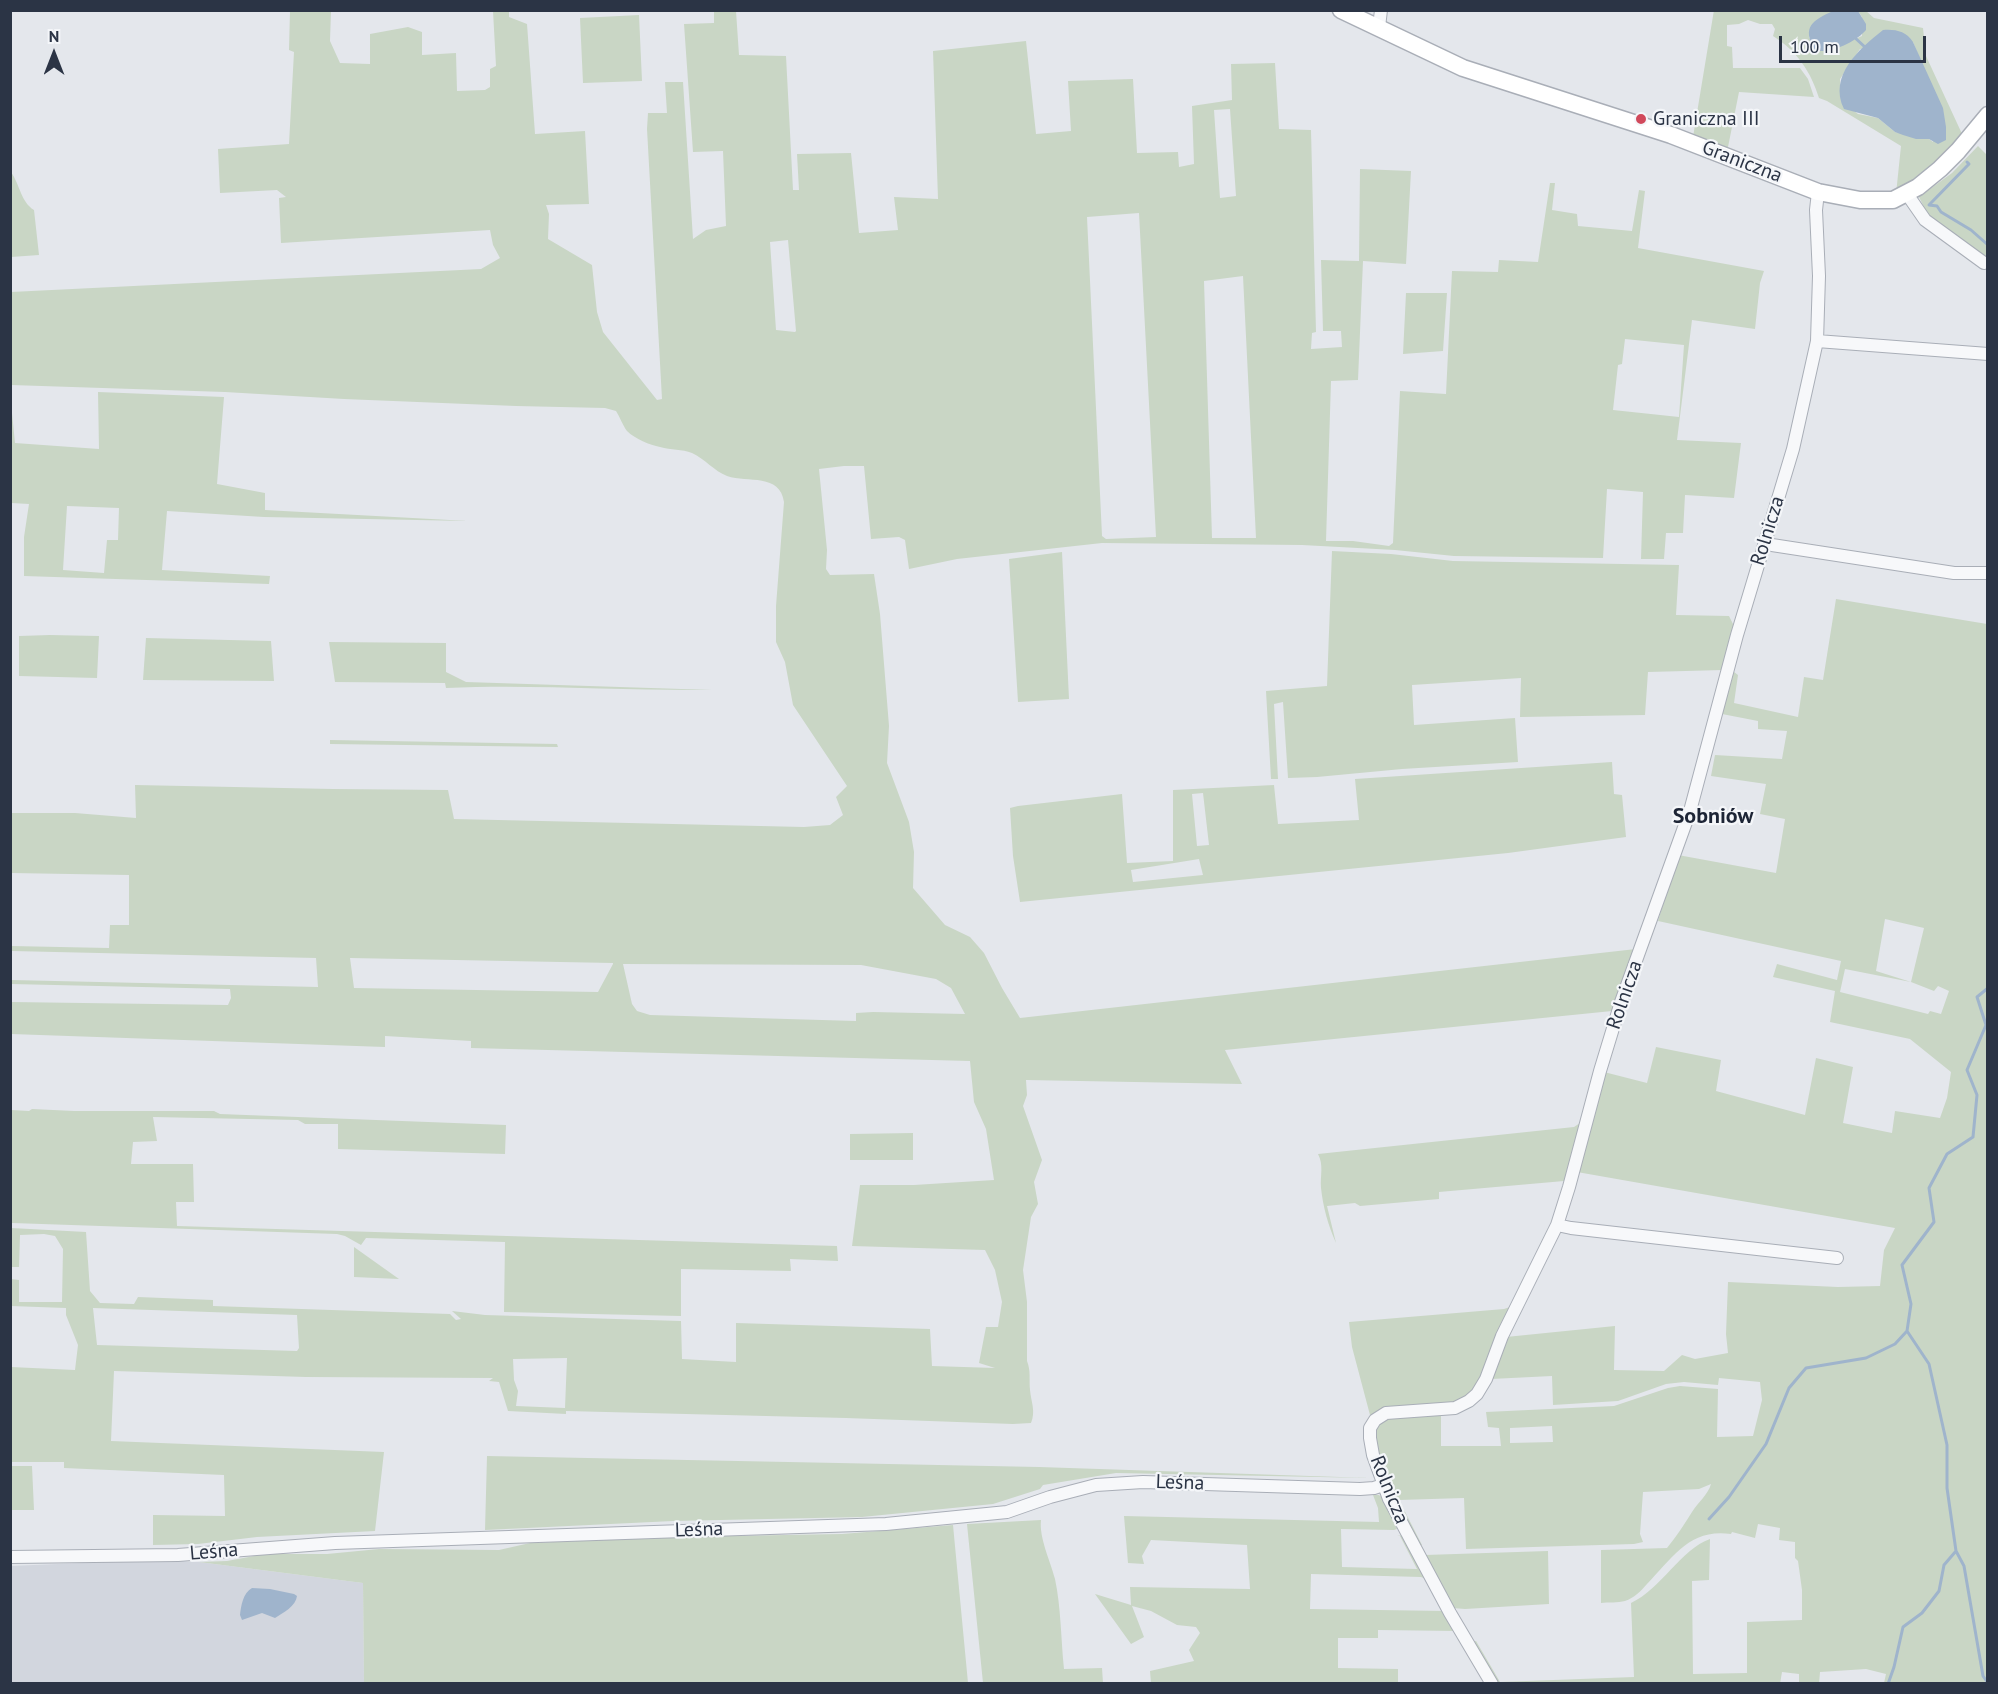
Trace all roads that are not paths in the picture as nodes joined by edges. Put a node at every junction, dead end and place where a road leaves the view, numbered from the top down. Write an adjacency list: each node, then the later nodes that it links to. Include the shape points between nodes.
1 (1341, 10): 3 (street, Graniczna)
2 (1381, 10): 3 (street)
3 (1379, 27): 5 (street, Graniczna, via 1463,68 1671,135)
4 (1988, 115): 6 (street, Graniczna, via 1940,170)
5 (1818, 192): 6 (street, Graniczna, via 1873,201 1893,200); 8 (street, Rolnicza)
6 (1907, 194): 7 (street, via 1925,220)
7 (1984, 263)
8 (1817, 340): 9 (street); 10 (street, Rolnicza, via 1793,449)
9 (1988, 354)
10 (1764, 542): 11 (street, via 1954,573); 12 (street, Rolnicza, via 1687,821 1621,1002)
11 (1988, 573)
12 (1557, 1224): 13 (street); 14 (street, Rolnicza, via 1477,1394 1455,1408 1386,1413 1372,1423 1373,1455)
13 (1837, 1258)
14 (1383, 1485): 15 (street, Leśna, via 1360,1489 1114,1483 1065,1493 1006,1512 886,1524 335,1543 178,1555); 16 (street, Rolnicza)
15 (10, 1557)
16 (1492, 1683)

